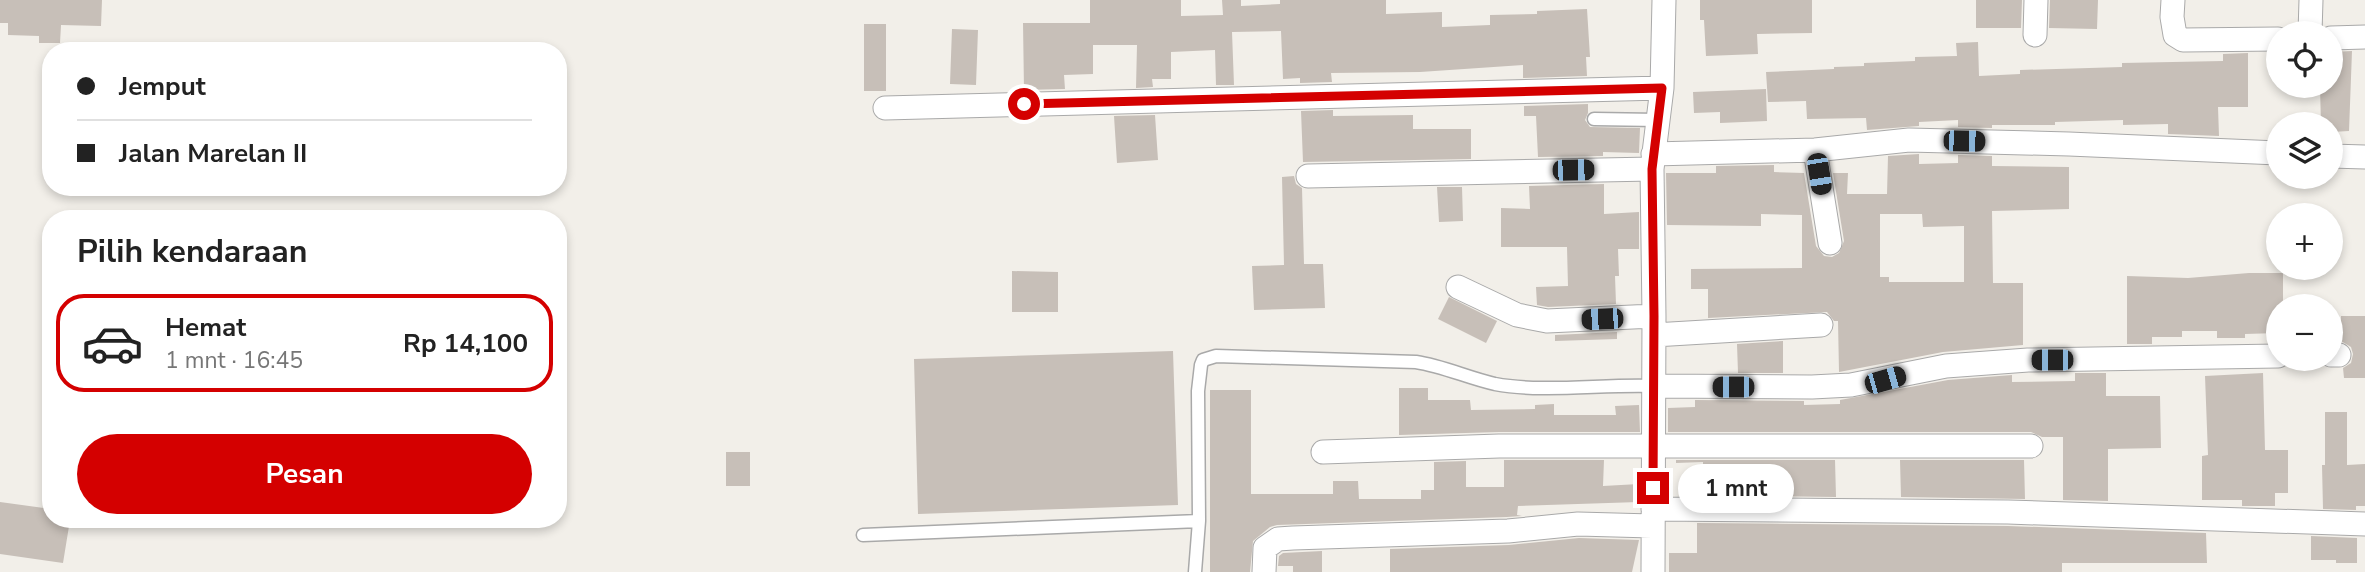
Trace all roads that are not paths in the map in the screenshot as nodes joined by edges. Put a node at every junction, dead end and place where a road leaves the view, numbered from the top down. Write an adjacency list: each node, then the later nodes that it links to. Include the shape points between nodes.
1 (1664, 0): 10 (street)
2 (2036, 0): 6 (street)
3 (2173, 0): 9 (street, via 2175,35 2183,40)
4 (2311, 0): 5 (street)
5 (2310, 21)
6 (2035, 35)
7 (2365, 37): 8 (street)
8 (2343, 38)
9 (2266, 39)
10 (1662, 88): 11 (street); 13 (street)
11 (885, 108)
12 (1594, 120): 13 (lane)
13 (1658, 120): 18 (street)
14 (1815, 150): 15 (street, via 1909,141); 18 (street); 20 (street)
15 (2266, 152)
16 (2343, 156): 17 (street)
17 (2365, 157)
18 (1653, 162): 19 (street); 23 (street)
19 (1308, 176)
20 (1829, 243)
21 (1458, 287): 23 (street, via 1531,320)
22 (1821, 325): 23 (street)
23 (1654, 326): 25 (street)
24 (2266, 356): 25 (street, via 1980,363 1851,385 1812,387)
25 (1653, 386): 26 (street); 30 (lane, via 1495,384 1416,362 1208,358 1201,365 1198,391)
26 (1652, 446): 27 (street); 28 (street); 29 (street)
27 (2031, 446)
28 (1323, 452)
29 (1652, 517): 31 (street, via 2008,512); 34 (street, via 1508,531 1293,538 1271,542 1265,548); 35 (street)
30 (1199, 521): 32 (lane); 33 (lane)
31 (2365, 524)
32 (863, 535)
33 (1195, 572)
34 (1264, 572)
35 (1653, 572)

